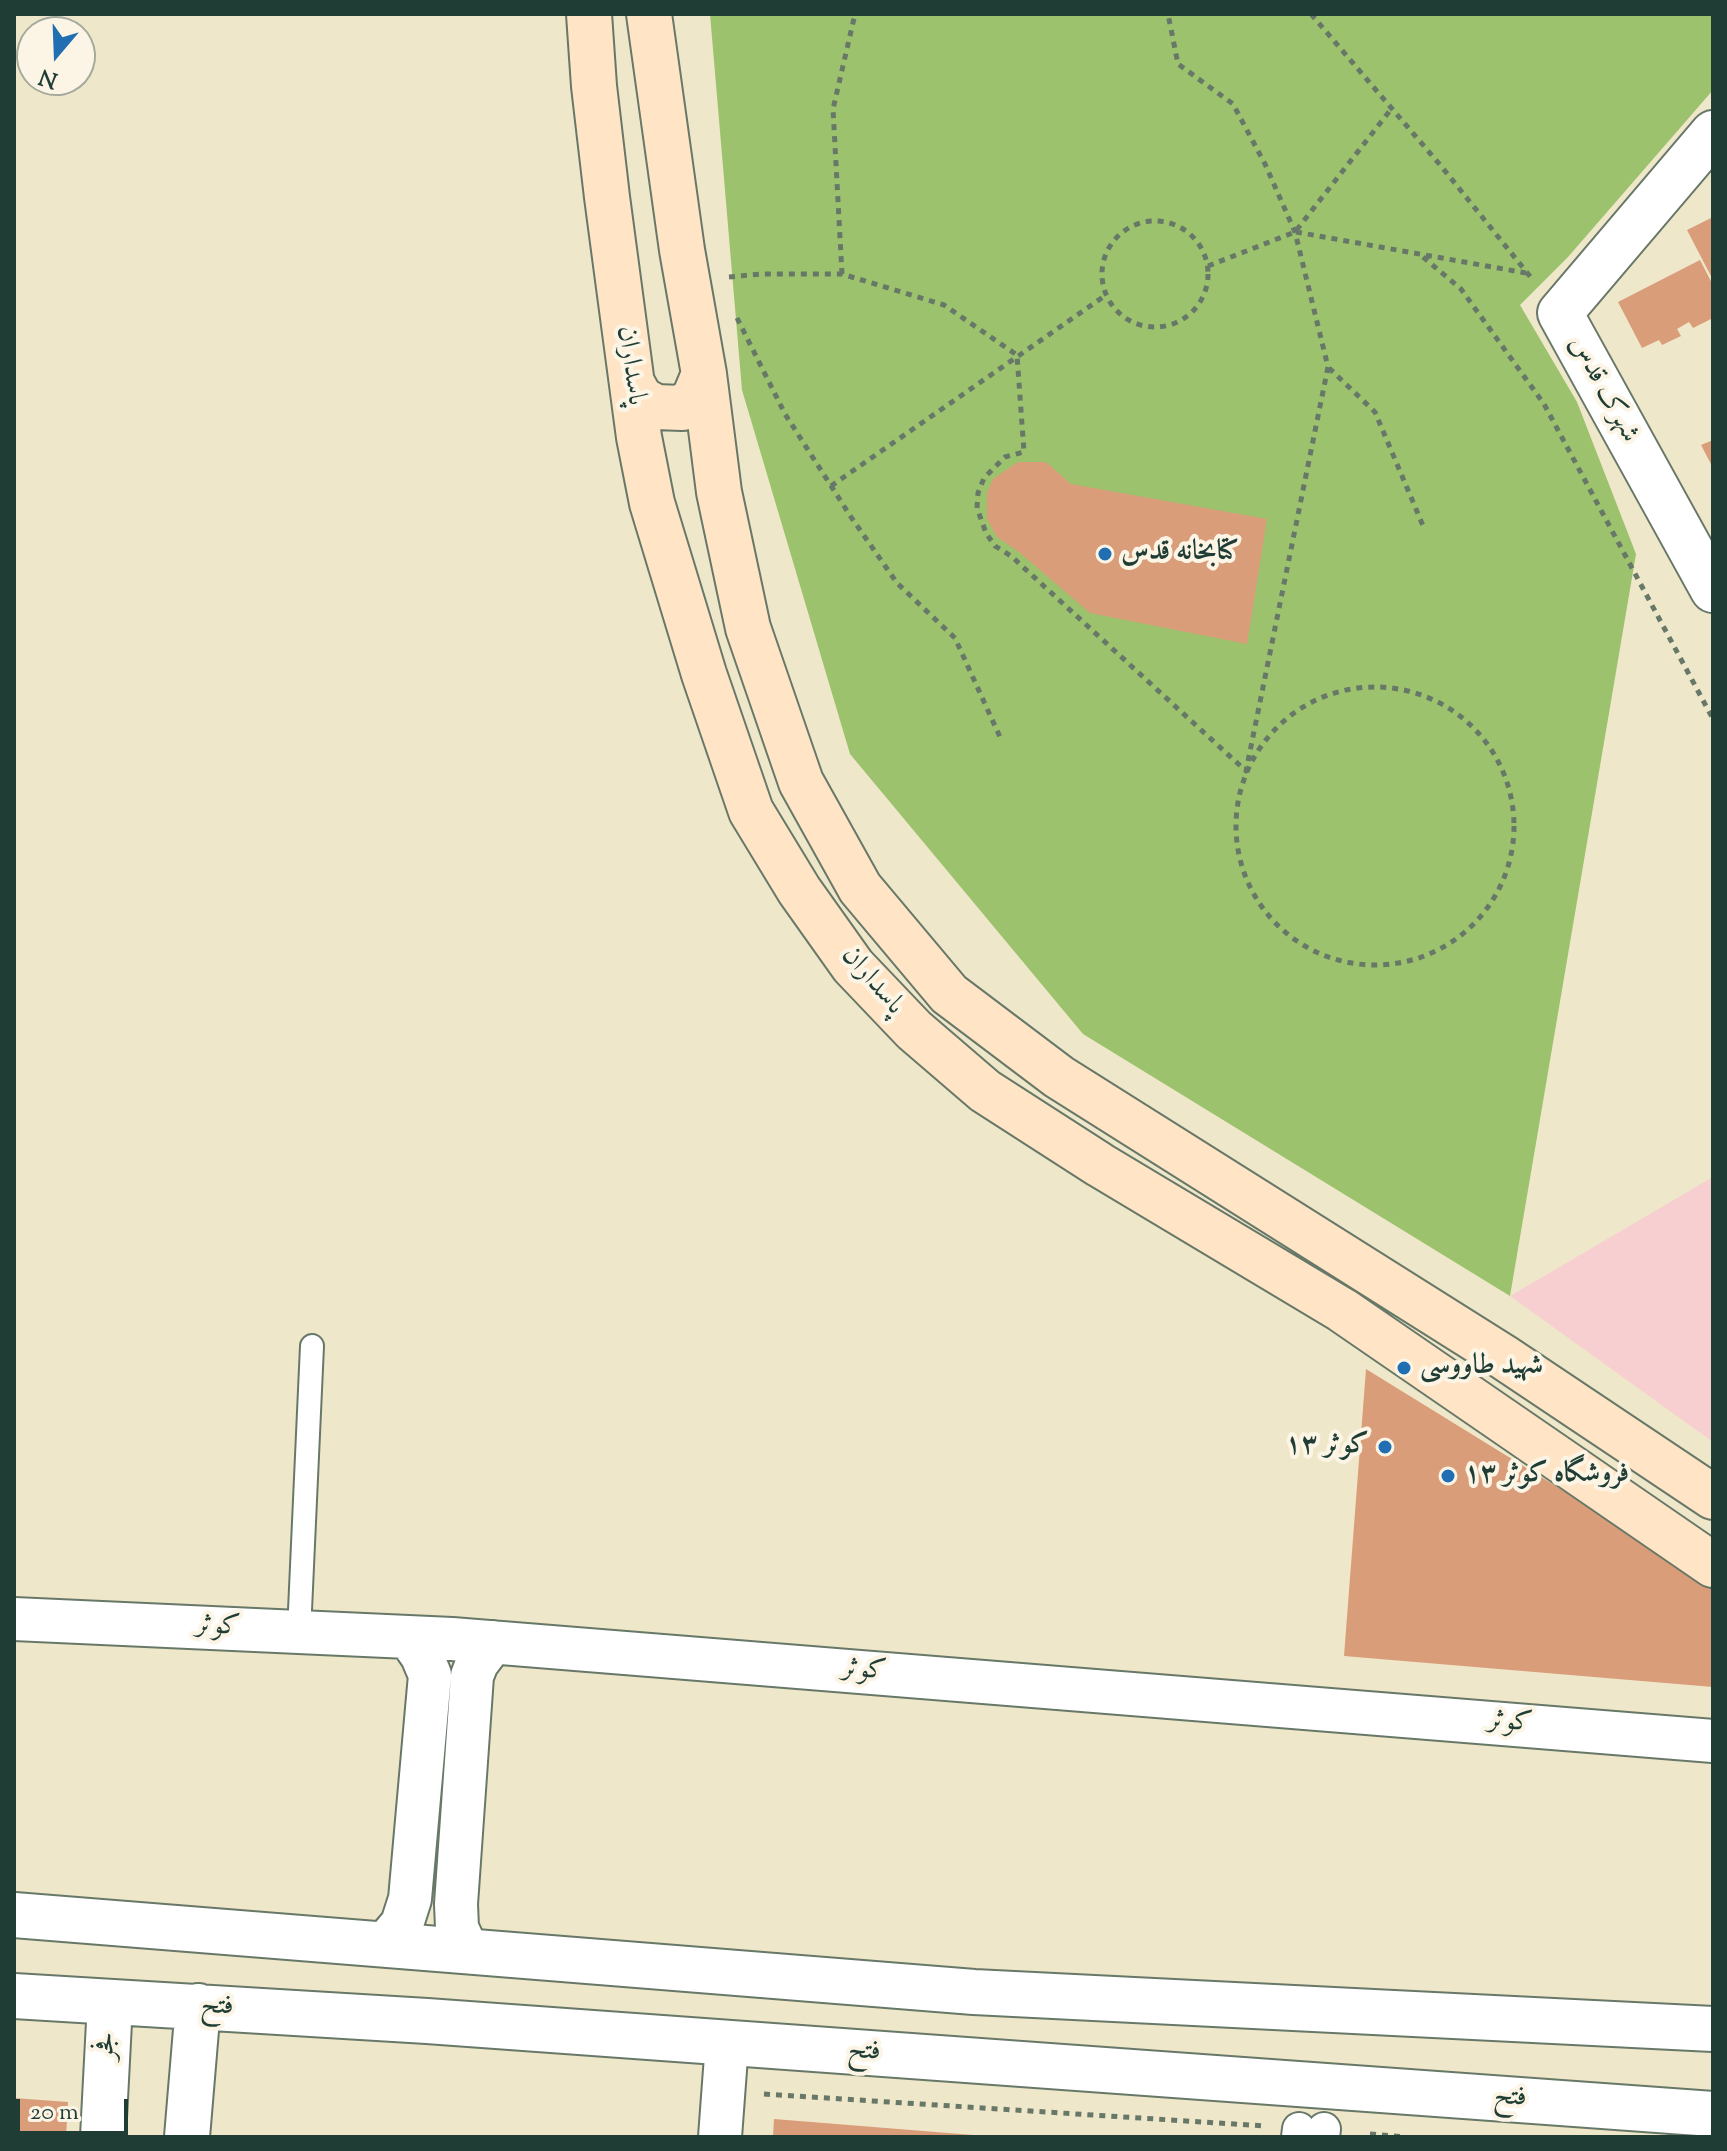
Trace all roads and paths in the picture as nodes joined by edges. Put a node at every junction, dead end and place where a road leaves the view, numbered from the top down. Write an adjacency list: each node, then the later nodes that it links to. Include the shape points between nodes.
1 (589, 14): 20 (main road, پاسداران)
2 (649, 14): 13 (main road, پاسداران)
3 (855, 14): 12 (path, via 833,109)
4 (1168, 14): 8 (path, via 1178,64 1233,104)
5 (1311, 14): 6 (path)
6 (1392, 108): 8 (path); 11 (path)
7 (1713, 133): 16 (street, شهرک قدس)
8 (1295, 232): 9 (path); 10 (path); 18 (path)
9 (1423, 257): 11 (path); 26 (path, via 1461,289 1544,404)
10 (1208, 266): 14 (path, via 1202,299 1178,322 1145,326 1129,320); 14 (path, via 1193,235 1177,225 1141,222 1112,242 1104,259)
11 (1527, 273): 16 (path)
12 (842, 274): 13 (path); 17 (path, via 944,305)
13 (688, 281): 19 (main road, پاسداران)
14 (1106, 295): 17 (path)
15 (731, 305): 21 (path, via 785,414)
16 (1560, 313): 25 (street, شهرک قدس)
17 (1017, 355): 21 (path); 28 (path, via 1024,452 1005,457 984,478 977,508 986,533)
18 (1328, 367): 24 (path, via 1375,412); 28 (path)
19 (704, 374): 20 (main road, via 694,398 682,408 656,407 641,399); 22 (main road, پاسداران)
20 (632, 383): 23 (main road, پاسداران)
21 (831, 486): 27 (path, via 897,583 955,638)
22 (719, 492): 23 (main road, via 698,481 670,481); 30 (main road, پاسداران, via 748,628 801,782 860,888 949,994 1059,1077 1502,1356)
23 (652, 503): 31 (main road, پاسداران, via 751,811 853,966 914,1030 985,1091 1342,1310)
24 (1424, 528)
25 (1713, 590)
26 (1713, 719)
27 (1000, 737)
28 (1246, 771): 28 (path, via 1235,816 1239,861 1258,903 1288,936 1329,958 1374,966 1419,960 1459,939 1491,906 1511,865 1516,819 1505,773 1480,734 1444,704 1399,689 1353,688 1309,703 1271,732)
29 (312, 1346): 33 (lane)
30 (1713, 1497)
31 (1713, 1565)
32 (14, 1619): 33 (street, کوثر)
33 (299, 1632): 34 (street, کوثر)
34 (409, 1637): 35 (street, کوثر); 38 (street, via 430,1675 410,1899 402,1924)
35 (493, 1642): 36 (street, کوثر); 39 (street, via 472,1676 456,1904 457,1928)
36 (1713, 1741)
37 (14, 1915): 38 (street)
38 (385, 1944): 39 (street)
39 (467, 1950): 43 (street, via 974,1992)
40 (14, 1996): 41 (street, فتح)
41 (110, 2003): 42 (street, فتح); 48 (street, فجر)
42 (198, 2006): 44 (street, فتح); 49 (street)
43 (1713, 2029)
44 (727, 2043): 45 (street); 46 (street, فتح)
45 (723, 2091): 47 (path); 50 (street)
46 (1713, 2114)
47 (1311, 2133): 51 (path)
48 (103, 2137)
49 (187, 2137)
50 (720, 2137)
51 (1405, 2137)

